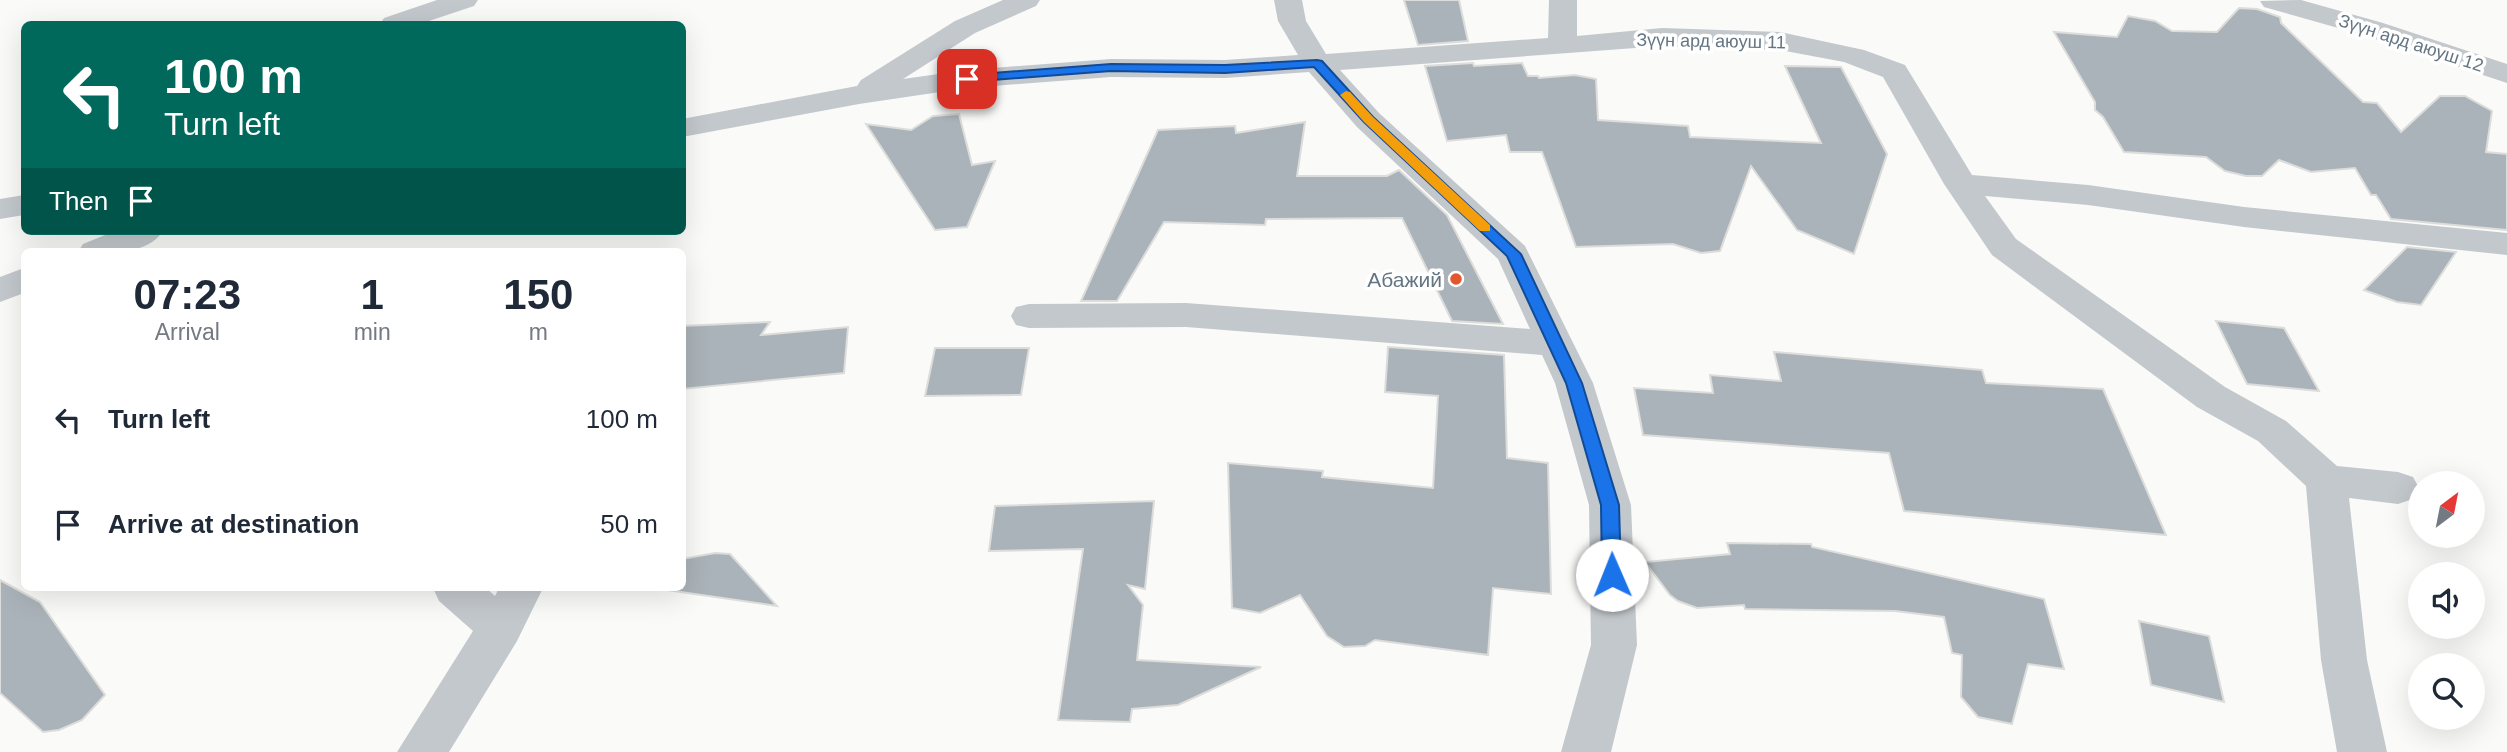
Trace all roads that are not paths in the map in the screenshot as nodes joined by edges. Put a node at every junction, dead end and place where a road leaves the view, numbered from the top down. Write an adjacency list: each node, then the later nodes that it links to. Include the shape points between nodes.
1 (464, 0): 6 (street)
2 (1026, 0): 10 (street, via 965,27)
3 (1288, 0): 8 (street, via 1292,21)
4 (1563, 0): 7 (street)
5 (2274, 1): 9 (street, Зүүн ард аюуш 12)
6 (403, 21)
7 (1562, 45): 8 (street, Зүүн ард аюуш 11); 12 (street, Зүүн ард аюуш 11, via 1662,37 1728,38 1780,41 1854,55 1894,71)
8 (1317, 64): 10 (street, Зүүн ард аюуш 11, via 1098,69 967,79); 21 (street, via 1368,120 1514,254)
9 (2507, 74)
10 (859, 95): 11 (street, Зүүн ард аюуш 11)
11 (686, 127)
12 (1960, 184): 16 (street); 22 (street, Зүүн ард аюуш 11, via 2004,247 2211,397 2272,432)
13 (21, 206): 14 (street)
14 (0, 209)
15 (136, 235): 17 (street)
16 (2507, 244)
17 (105, 248)
18 (21, 281): 19 (street)
19 (0, 290)
20 (1029, 316): 21 (street, via 1186,315)
21 (1556, 344): 27 (street, via 1574,383 1610,505 1614,645)
22 (2326, 480): 23 (street); 28 (street, via 2344,660)
23 (2398, 488)
24 (463, 591): 25 (street)
25 (511, 608): 26 (street)
26 (422, 752)
27 (1586, 752)
28 (2362, 752)

